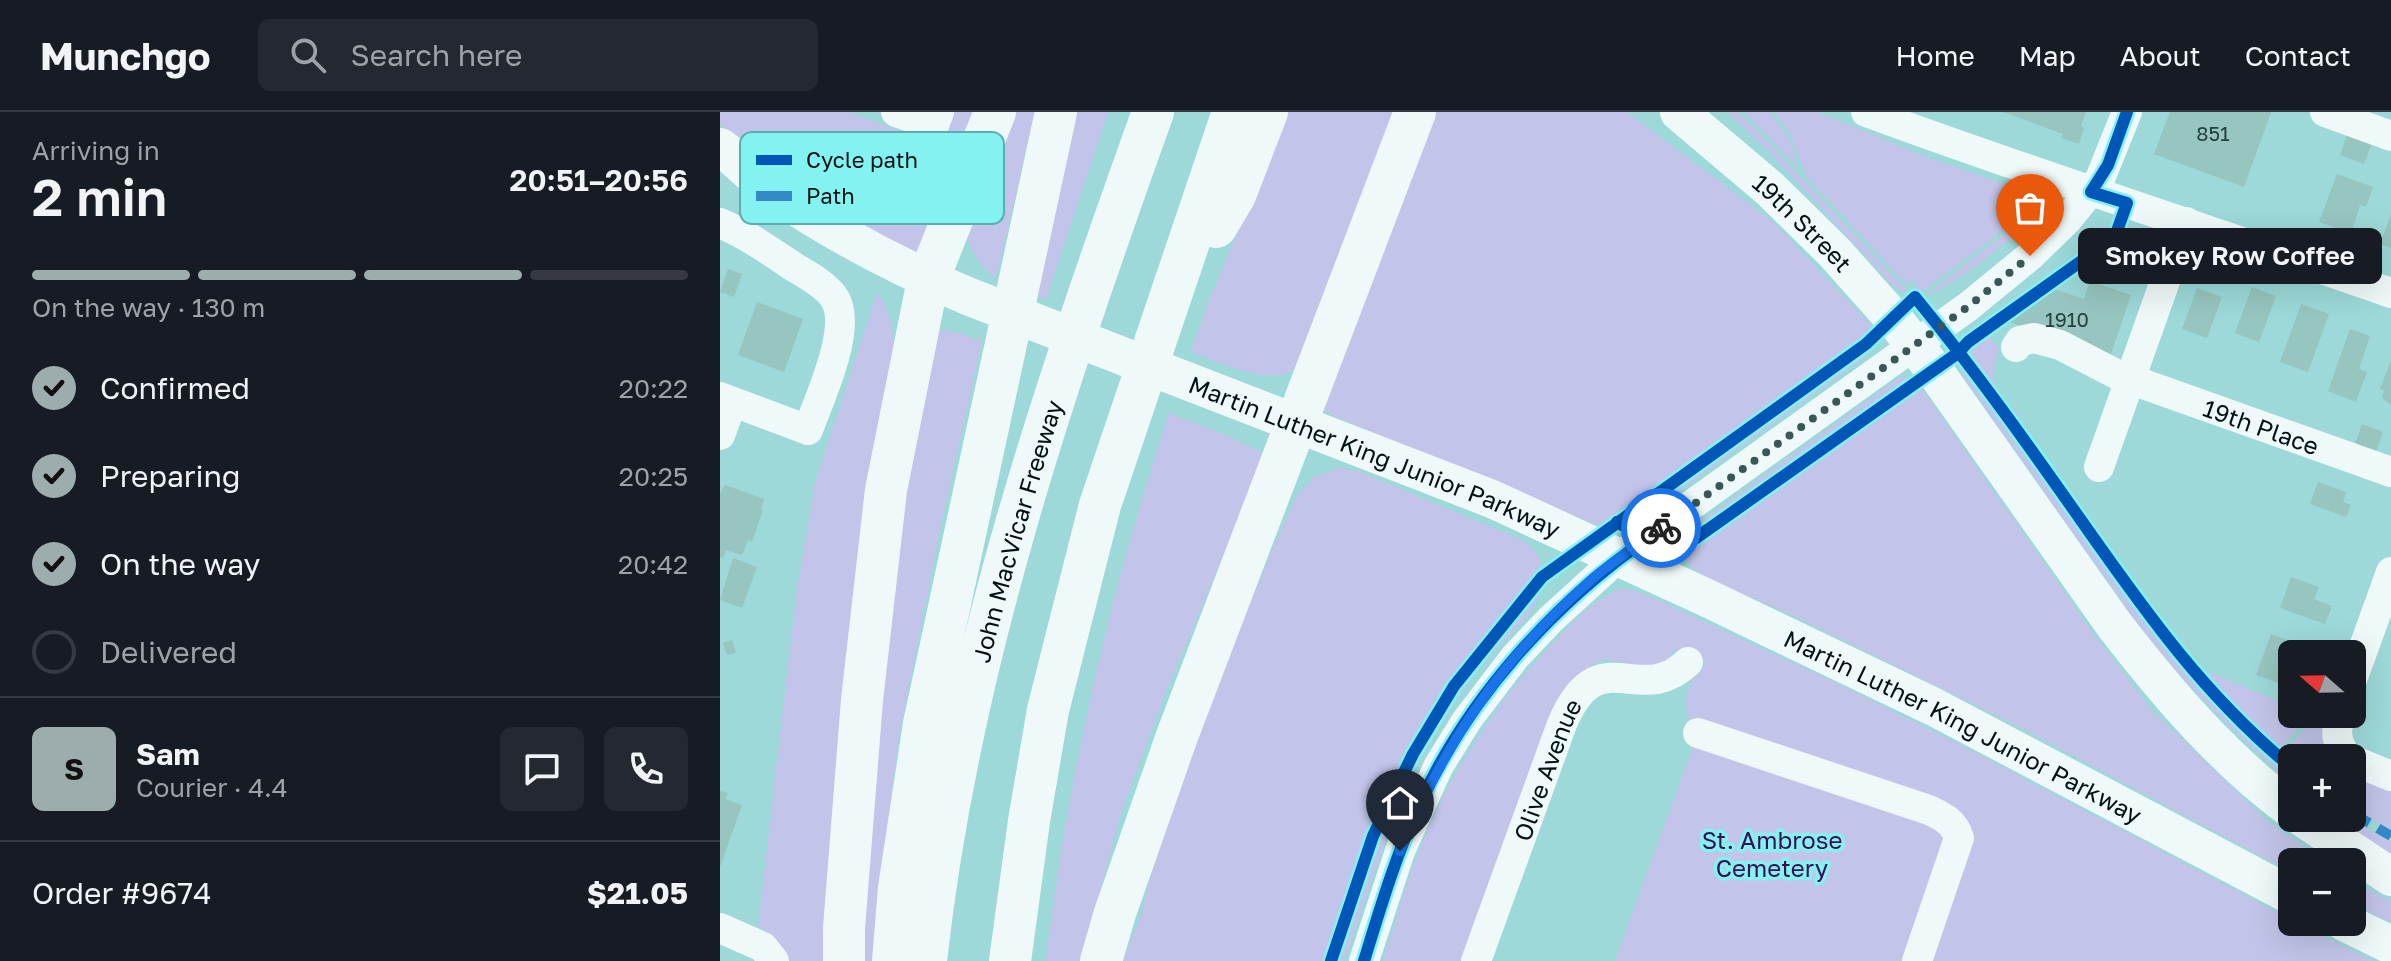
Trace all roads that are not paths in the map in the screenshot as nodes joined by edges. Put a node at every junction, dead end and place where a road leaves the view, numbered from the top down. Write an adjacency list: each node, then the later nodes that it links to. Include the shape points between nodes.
1 (896, 112): 13 (street)
2 (995, 112): 14 (highway)
3 (1056, 112): 51 (highway, via 926,711)
4 (1146, 112): 23 (highway)
5 (1153, 112): 23 (highway, John MacVicar Freeway)
6 (1233, 112): 26 (highway)
7 (1267, 112): 26 (highway, via 1235,195)
8 (1415, 112): 31 (highway)
9 (1679, 112): 27 (main road, 19th Street, via 1803,221)
10 (1866, 112): 18 (street)
11 (2127, 112): 18 (street, via 2108,165)
12 (2325, 112): 15 (street)
13 (936, 119)
14 (987, 132)
15 (2391, 136)
16 (720, 147): 17 (main road, Martin Luther King Junior Parkway)
17 (740, 164)
18 (2091, 192): 19 (street); 27 (street, via 2030,256)
19 (2186, 222): 25 (street); 29 (street)
20 (720, 223): 30 (street, via 824,287 841,311 841,331 808,430)
21 (823, 224): 24 (main road, Martin Luther King Junior Parkway)
22 (950, 224): 24 (highway)
23 (1105, 245): 52 (highway, John MacVicar Freeway, via 1010,537 976,668 940,849)
24 (928, 280): 31 (main road, Martin Luther King Junior Parkway); 50 (highway, via 886,490 871,599)
25 (2391, 293)
26 (1159, 330): 53 (highway, via 1100,505 1048,710)
27 (1915, 344): 35 (street); 42 (main road, via 2145,665 2201,729)
28 (2016, 347): 29 (street, 19th Place, via 2034,338)
29 (2131, 379): 33 (street); 34 (street, 19th Place)
30 (726, 400): 32 (street)
31 (1298, 424): 35 (main road, Martin Luther King Junior Parkway, via 1492,499); 54 (highway, via 1177,736)
32 (720, 435)
33 (2099, 467)
34 (2391, 472)
35 (1619, 557): 45 (main road, Martin Luther King Junior Parkway, via 1934,707); 55 (street, via 1515,657 1453,743 1400,851)
36 (2391, 572): 37 (street)
37 (2378, 646)
38 (1688, 662): 56 (street, Olive Avenue, via 1661,680 1596,680 1574,700)
39 (1698, 733): 57 (street, via 1929,810 1956,827 1959,838)
40 (2344, 742): 41 (street)
41 (2391, 776)
42 (2278, 799)
43 (2324, 832): 44 (main road)
44 (2391, 877)
45 (2278, 889)
46 (720, 928): 49 (street, via 763,947)
47 (2366, 933): 48 (main road)
48 (2391, 945)
49 (772, 958)
50 (844, 961)
51 (893, 961)
52 (926, 961)
53 (1010, 961)
54 (1101, 961)
55 (1364, 961)
56 (1476, 961)
57 (1917, 961)

